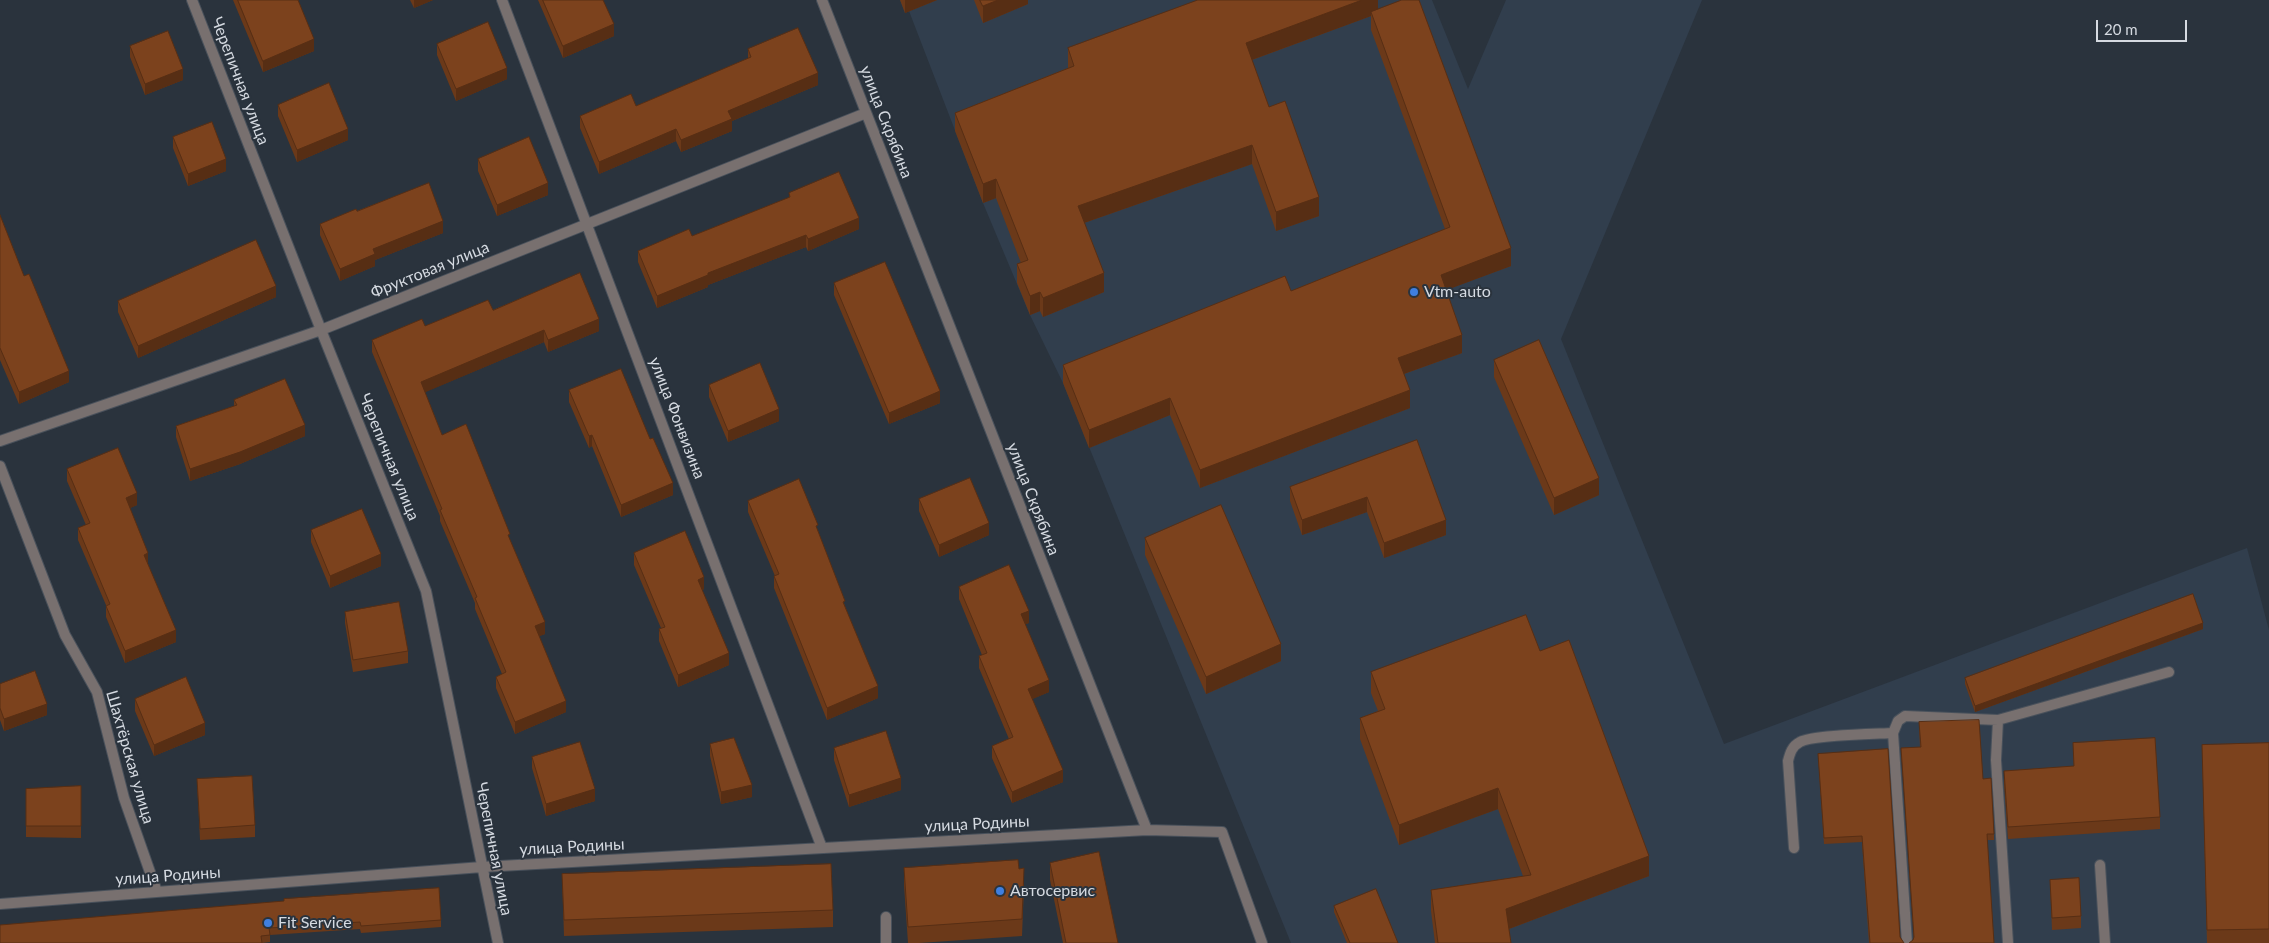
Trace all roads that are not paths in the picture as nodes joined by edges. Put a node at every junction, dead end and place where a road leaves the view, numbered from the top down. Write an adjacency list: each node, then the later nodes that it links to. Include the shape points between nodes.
1 (192, 0): 6 (street, Черепичная улица)
2 (502, 0): 5 (street, улица Фонвизина)
3 (822, 0): 4 (street, улица Скрябина)
4 (866, 113): 5 (street, Фруктовая улица); 12 (street, улица Скрябина)
5 (588, 223): 6 (street, Фруктовая улица); 13 (street, улица Фонвизина)
6 (321, 330): 7 (street, Фруктовая улица); 16 (street, Черепичная улица, via 426,590)
7 (0, 441)
8 (0, 466): 17 (street, Шахтёрская улица, via 65,634 97,692 124,798)
9 (2169, 672): 10 (street)
10 (1998, 720): 11 (street, via 1905,716 1898,721); 24 (street, via 1996,760)
11 (1893, 733): 14 (street, via 1807,739 1794,746 1788,761); 23 (street)
12 (1147, 830): 13 (street, улица Родины); 22 (street, via 1222,832)
13 (822, 848): 16 (street, улица Родины)
14 (1794, 848)
15 (2100, 865): 25 (street)
16 (482, 868): 17 (street, улица Родины); 20 (street, Черепичная улица)
17 (157, 892): 18 (street, улица Родины)
18 (0, 904)
19 (886, 917): 21 (street)
20 (498, 943)
21 (886, 943)
22 (1262, 943)
23 (1907, 943)
24 (2008, 943)
25 (2105, 943)

